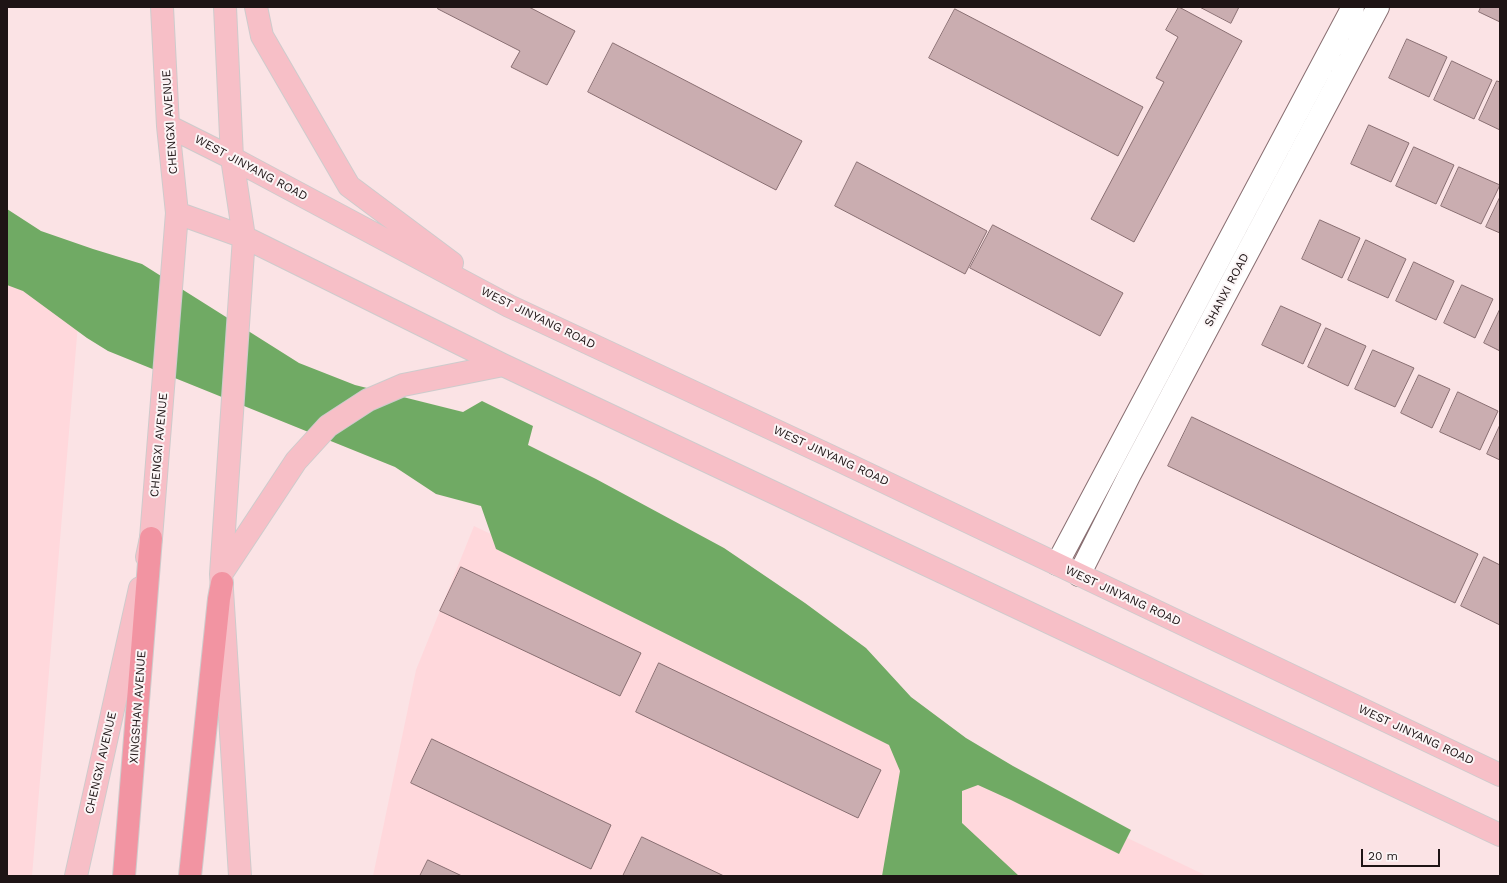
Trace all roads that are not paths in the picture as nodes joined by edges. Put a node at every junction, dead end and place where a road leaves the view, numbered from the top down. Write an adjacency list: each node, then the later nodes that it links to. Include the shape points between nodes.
1 (162, 7): 6 (main road, CHENGXI AVENUE)
2 (225, 7): 7 (main road)
3 (256, 7): 10 (main road, via 262,36 349,186)
4 (1353, 7): 13 (street, SHANXI ROAD)
5 (1378, 7): 14 (street, SHANXI ROAD)
6 (168, 126): 7 (main road, WEST JINYANG ROAD); 8 (main road, CHENGXI AVENUE)
7 (232, 158): 9 (main road); 10 (main road, WEST JINYANG ROAD)
8 (177, 213): 9 (main road); 12 (main road, CHENGXI AVENUE)
9 (244, 237): 11 (main road); 15 (main road)
10 (509, 306): 13 (main road, WEST JINYANG ROAD)
11 (502, 365): 15 (main road, via 403,385 368,400 328,426 296,461); 17 (main road)
12 (151, 538): 18 (highway, XINGSHAN AVENUE); 19 (main road, CHENGXI AVENUE)
13 (1057, 564): 14 (main road, WEST JINYANG ROAD)
14 (1078, 574): 16 (main road, WEST JINYANG ROAD)
15 (221, 578): 20 (highway); 21 (main road)
16 (1500, 775)
17 (1500, 835)
18 (125, 869)
19 (76, 876)
20 (190, 876)
21 (240, 876)

